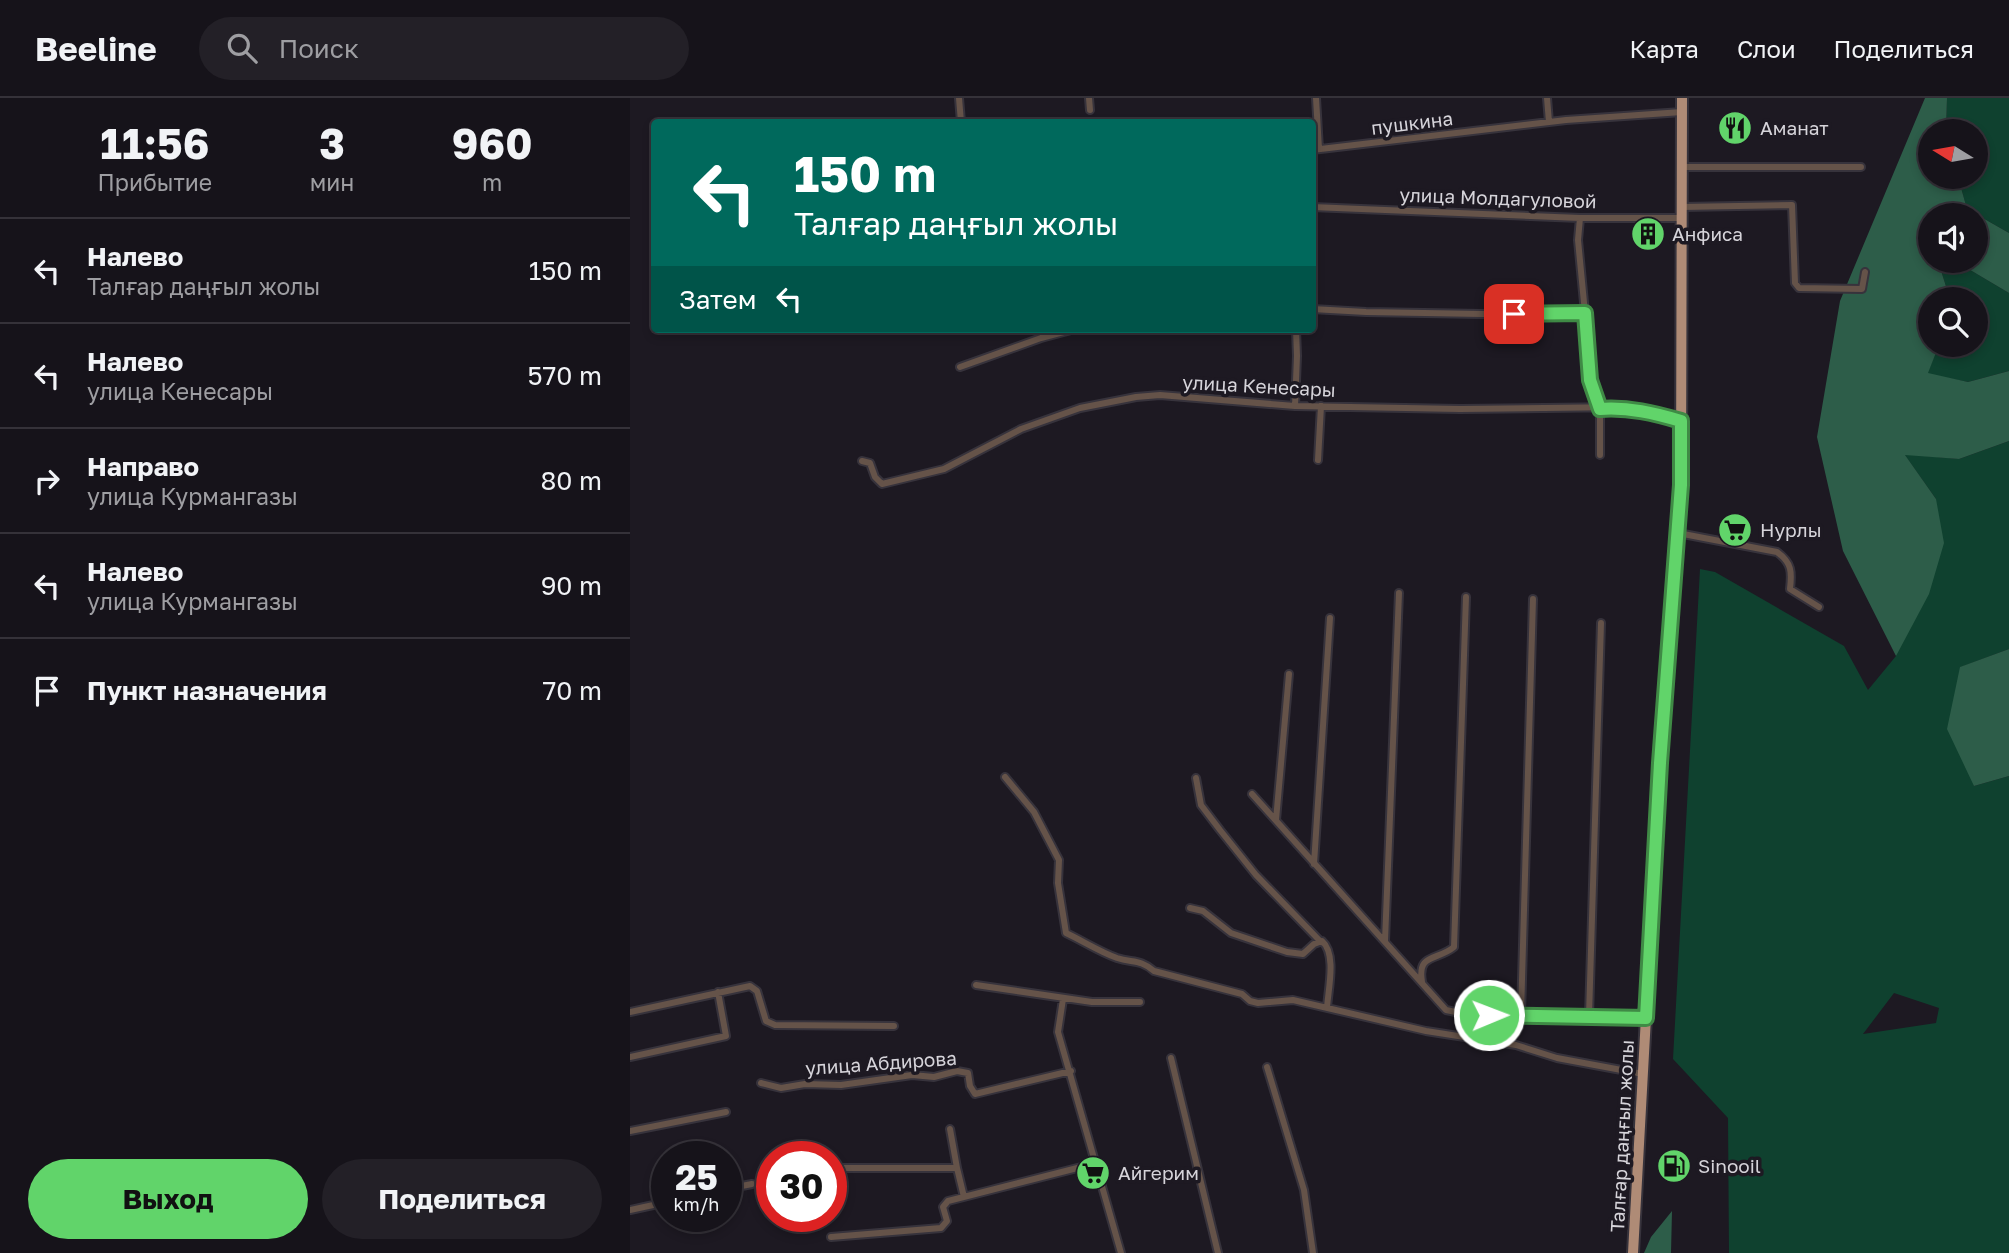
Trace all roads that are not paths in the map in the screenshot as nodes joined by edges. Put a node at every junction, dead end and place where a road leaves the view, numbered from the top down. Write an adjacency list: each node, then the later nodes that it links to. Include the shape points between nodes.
1 (959, 98): 8 (street)
2 (1089, 98): 6 (street)
3 (1316, 98): 10 (street)
4 (1547, 98): 9 (street)
5 (1682, 98): 7 (main road, Талғар даңғыл жолы)
6 (1090, 110)
7 (1682, 112): 9 (street, пушкина); 11 (main road, Талғар даңғыл жолы)
8 (961, 119)
9 (1549, 122): 10 (street, пушкина)
10 (1316, 150)
11 (1682, 167): 12 (street); 14 (main road, Талғар даңғыл жолы)
12 (1861, 167)
13 (1316, 207): 15 (street, улица Молдагуловой)
14 (1682, 213): 15 (street, улица Молдагуловой); 16 (street, улица Молдагуловой, via 1792,205 1798,288 1862,289); 25 (main road, Талғар даңғыл жолы)
15 (1580, 218): 18 (street)
16 (1865, 272)
17 (1316, 309): 18 (street)
18 (1585, 313): 24 (street, via 1590,380)
19 (1060, 333): 21 (street)
20 (1296, 333): 22 (street)
21 (961, 367)
22 (1295, 406): 23 (street, улица Кенесары); 28 (street, улица Кенесары, via 1136,397 1080,408 1021,429 944,469 914,478 882,484 870,463)
23 (1321, 406): 24 (street, улица Кенесары); 27 (street)
24 (1600, 409): 25 (street, улица Кенесары, via 1623,407); 26 (street)
25 (1681, 421): 29 (main road, Талғар даңғыл жолы)
26 (1600, 455)
27 (1318, 460)
28 (862, 461)
29 (1678, 533): 33 (street, via 1777,552 1792,570 1790,589); 54 (main road, Талғар даңғыл жолы)
30 (1399, 593): 43 (street)
31 (1466, 597): 45 (street, via 1454,947 1425,961)
32 (1533, 599): 52 (street)
33 (1819, 607)
34 (1330, 618): 41 (street)
35 (1601, 623): 53 (street)
36 (1289, 674): 40 (street)
37 (1004, 777): 50 (street, via 1034,812 1059,860 1066,933 1118,958 1242,994 1250,1001 1293,1000)
38 (1196, 778): 44 (street, via 1201,805 1220,830)
39 (1252, 794): 40 (street)
40 (1276, 820): 41 (street)
41 (1314, 864): 43 (street)
42 (1190, 908): 44 (street, via 1203,911 1231,933 1287,951 1303,954)
43 (1385, 941): 45 (street)
44 (1321, 942): 50 (street, via 1328,946 1330,956)
45 (1422, 984): 52 (street, via 1446,1010 1470,1015)
46 (976, 985): 48 (street)
47 (718, 992): 51 (street); 55 (street, via 750,986 757,991 766,1021 775,1024); 56 (street, via 726,1036)
48 (1063, 999): 49 (street); 59 (street, via 1058,1032)
49 (1140, 1002)
50 (1327, 1008): 60 (street, via 1426,1031 1516,1045)
51 (630, 1013)
52 (1521, 1014): 53 (street)
53 (1589, 1016): 54 (street)
54 (1646, 1018): 60 (main road, Талғар даңғыл жолы)
55 (894, 1026)
56 (630, 1057)
57 (1171, 1058): 75 (street)
58 (1267, 1068): 76 (street, via 1304,1190)
59 (1071, 1072): 61 (street, улица Абдирова, via 975,1094 968,1073 957,1071 841,1086 781,1088); 65 (street)
60 (1643, 1078): 77 (main road, Талғар даңғыл жолы)
61 (761, 1083)
62 (726, 1112): 64 (street)
63 (950, 1129): 67 (street)
64 (630, 1131)
65 (1097, 1163): 70 (street); 74 (street)
66 (847, 1168): 67 (street)
67 (957, 1168): 70 (street)
68 (752, 1184): 69 (street)
69 (742, 1186)
70 (964, 1197): 73 (street, via 943,1207 947,1221 941,1228)
71 (651, 1205): 72 (street)
72 (630, 1210)
73 (831, 1237)
74 (1121, 1253)
75 (1218, 1253)
76 (1312, 1253)
77 (1633, 1253)

